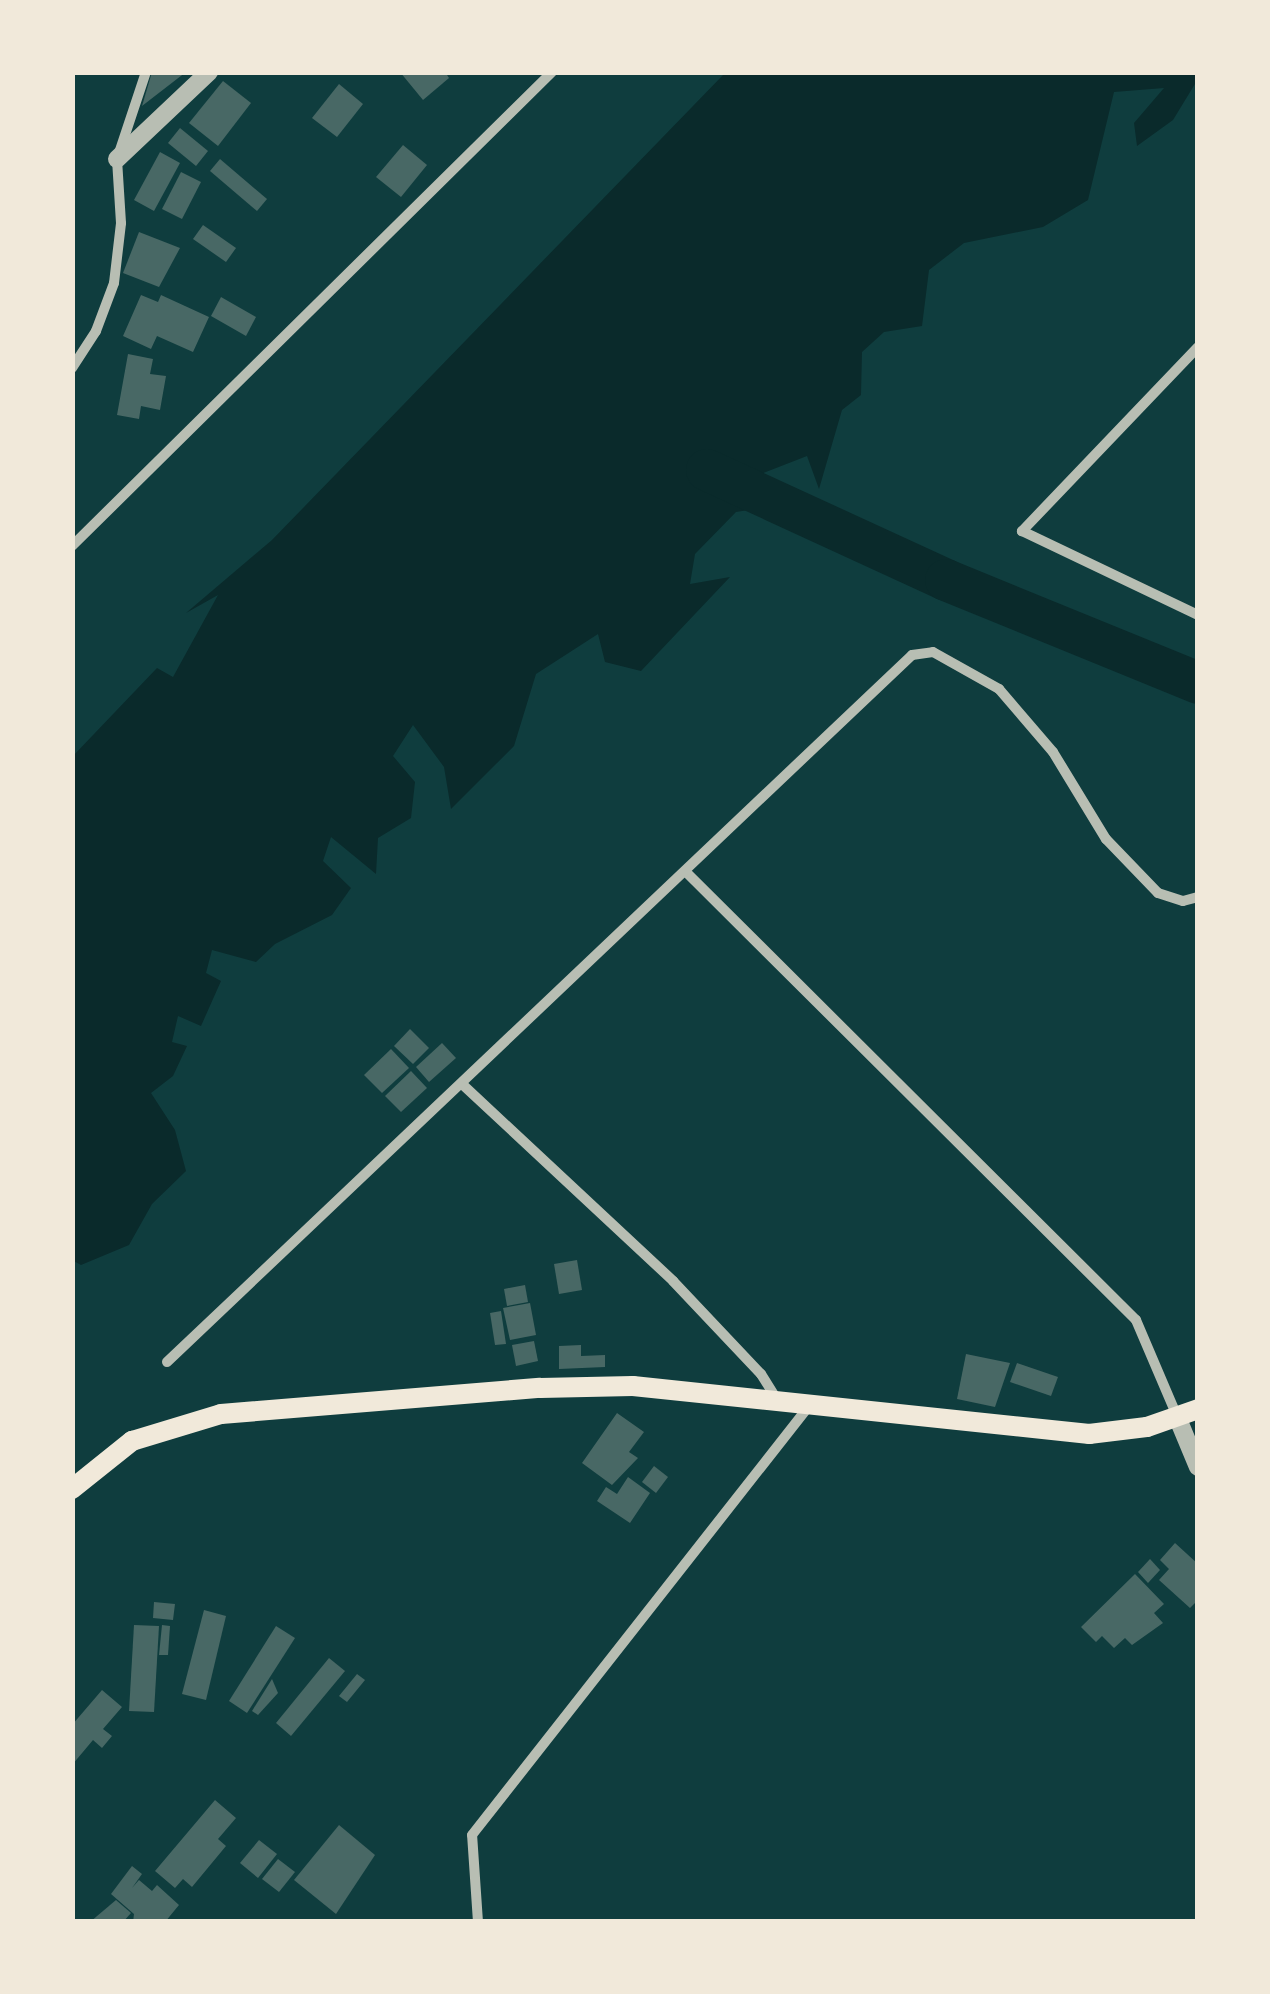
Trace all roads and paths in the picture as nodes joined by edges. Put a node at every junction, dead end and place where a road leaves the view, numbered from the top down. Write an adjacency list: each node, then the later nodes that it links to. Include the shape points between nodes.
1 (146, 72): 4 (street, via 134,124)
2 (209, 72): 4 (street)
3 (552, 72): 7 (street)
4 (117, 159): 6 (street, via 122,223 114,283 96,331)
5 (1198, 347): 8 (street, via 1022,531)
6 (72, 368)
7 (72, 546)
8 (1198, 615)
9 (686, 872): 10 (street, via 885,674 912,655 934,652 999,689 1053,752 1106,839 1158,892 1183,901); 11 (street); 16 (street, via 1136,1320)
10 (1198, 896)
11 (462, 1084): 12 (street); 13 (street, via 673,1280 761,1374)
12 (167, 1362)
13 (778, 1402): 14 (main road); 18 (main road, via 633,1386 540,1388 221,1414 132,1441)
14 (809, 1405): 16 (main road, via 1089,1434); 19 (street, via 472,1835)
15 (1198, 1409): 16 (main road)
16 (1178, 1419): 17 (street)
17 (1198, 1467)
18 (72, 1489)
19 (478, 1922)

